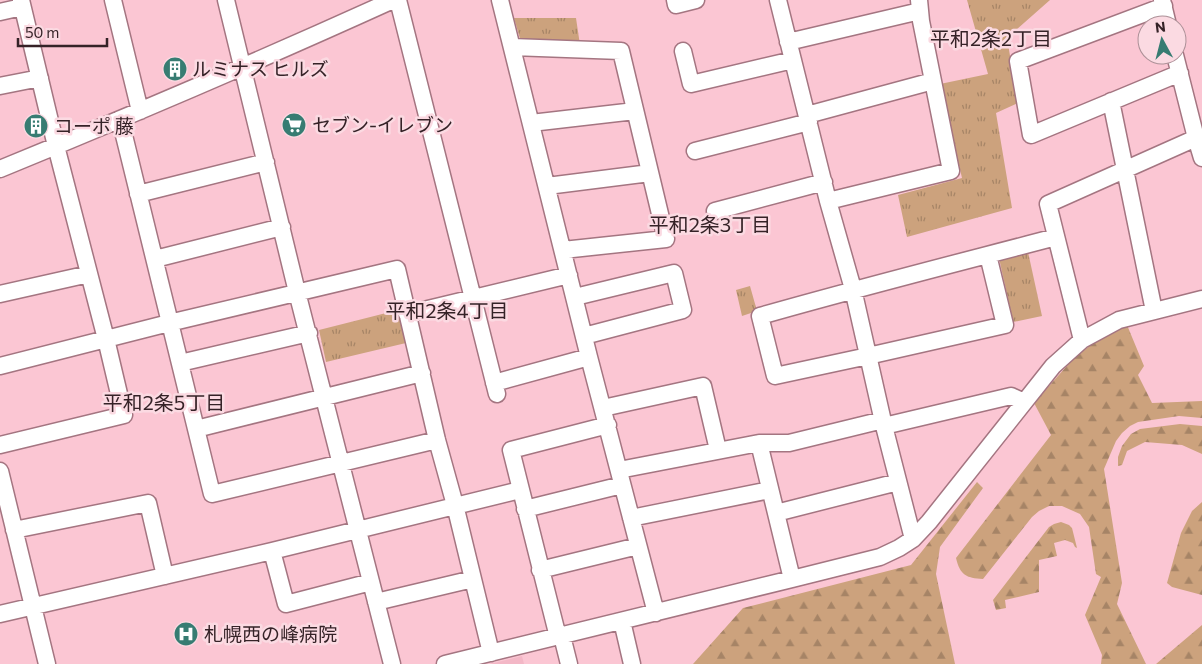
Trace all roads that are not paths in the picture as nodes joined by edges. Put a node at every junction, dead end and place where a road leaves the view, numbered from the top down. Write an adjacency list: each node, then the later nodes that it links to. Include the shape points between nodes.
1 (113, 0): 24 (street)
2 (226, 0): 18 (street)
3 (393, 0): 18 (street)
4 (398, 0): 54 (street)
5 (500, 0): 14 (street)
6 (674, 0): 7 (street, via 676,6)
7 (696, 0)
8 (778, 0): 13 (street)
9 (21, 3): 12 (street); 20 (street)
10 (1163, 3): 23 (street, via 1018,61 1032,135)
11 (919, 6): 13 (street); 21 (street)
12 (0, 12)
13 (788, 42): 16 (street)
14 (512, 47): 25 (street, via 621,51); 29 (street)
15 (683, 51): 16 (street, via 691,84)
16 (793, 60): 28 (street)
17 (1178, 65): 19 (street)
18 (243, 67): 24 (street); 34 (street)
19 (1180, 72): 23 (street); 26 (street)
20 (40, 78): 22 (street); 31 (street)
21 (933, 82): 28 (street); 41 (street, via 951,171)
22 (0, 86)
23 (1111, 102): 36 (street)
24 (140, 111): 27 (street)
25 (635, 111): 29 (street); 37 (street)
26 (1196, 112): 30 (street)
27 (120, 119): 31 (street); 40 (street)
28 (808, 119): 32 (street); 38 (street)
29 (531, 122): 39 (street)
30 (1196, 138): 33 (street); 36 (street)
31 (56, 146): 35 (street); 48 (street)
32 (695, 151)
33 (1202, 156)
34 (266, 162): 40 (street); 43 (street)
35 (0, 169)
36 (1125, 170): 44 (street, via 1048,204); 56 (street)
37 (650, 173): 39 (street); 45 (street, via 666,239)
38 (824, 182): 41 (street); 42 (street)
39 (547, 186): 45 (street)
40 (138, 194): 47 (street)
41 (828, 201): 50 (street)
42 (714, 211)
43 (282, 227): 47 (street); 51 (street)
44 (1056, 238): 46 (street); 62 (street)
45 (563, 250): 49 (street)
46 (988, 255): 50 (street); 63 (street, via 1005,325)
47 (154, 259): 58 (street)
48 (89, 274): 52 (street); 61 (street)
49 (569, 275): 53 (street); 54 (street)
50 (853, 289): 63 (street); 63 (street, via 760,316 775,376)
51 (297, 292): 57 (street, via 396,269); 58 (street); 59 (street)
52 (0, 294)
53 (575, 297): 60 (street); 60 (street, via 674,273 683,310)
54 (472, 299): 57 (street); 64 (street, via 496,388)
55 (1202, 299): 56 (street)
56 (1154, 311): 62 (street, via 1119,320)
57 (407, 314): 67 (street)
58 (170, 323): 61 (street); 65 (street)
59 (309, 333): 65 (street); 68 (street)
60 (584, 336): 64 (street)
61 (106, 340): 66 (street); 76 (street, via 124,416)
62 (1082, 340): 69 (street, via 1053,366)
63 (868, 356): 71 (street)
64 (589, 358): 70 (street)
65 (180, 363): 73 (street)
66 (0, 366)
67 (422, 373): 68 (street); 74 (street)
68 (324, 398): 73 (street); 78 (street)
69 (1024, 402): 71 (street, via 1011,396); 90 (street)
70 (604, 408): 72 (street); 77 (street, via 703,386)
71 (884, 423): 75 (street, via 789,444); 81 (street)
72 (608, 425): 80 (street); 82 (street, via 510,450)
73 (196, 429): 78 (street, via 212,494)
74 (437, 440): 78 (street); 84 (street)
75 (759, 443): 77 (street); 83 (street)
76 (0, 446)
77 (718, 450): 80 (street)
78 (341, 463): 89 (street)
79 (0, 471): 88 (street)
80 (620, 478): 85 (street); 87 (street)
81 (898, 482): 86 (street); 90 (street)
82 (520, 490): 84 (street); 85 (street)
83 (770, 490): 86 (street); 87 (street)
84 (455, 505): 89 (street); 95 (street)
85 (525, 509): 93 (street)
86 (776, 513): 96 (street)
87 (631, 518): 91 (street)
88 (14, 530): 94 (street, via 148,503); 99 (street)
89 (358, 530): 92 (street); 97 (street)
90 (913, 539): 96 (street, via 880,557)
91 (638, 546): 93 (street); 100 (street)
92 (272, 551): 94 (street); 97 (street, via 286,604)
93 (540, 570): 103 (street)
94 (165, 576): 99 (street)
95 (473, 579): 98 (street); 104 (street)
96 (792, 579): 100 (street)
97 (371, 582): 98 (street)
98 (376, 602): 106 (street)
99 (33, 607): 101 (street); 105 (street)
100 (656, 612): 102 (street)
101 (0, 614)
102 (622, 621): 103 (street); 109 (street)
103 (560, 636): 104 (street); 108 (street)
104 (491, 653): 107 (street)
105 (47, 664)
106 (392, 664)
107 (445, 664)
108 (569, 664)
109 (632, 664)

